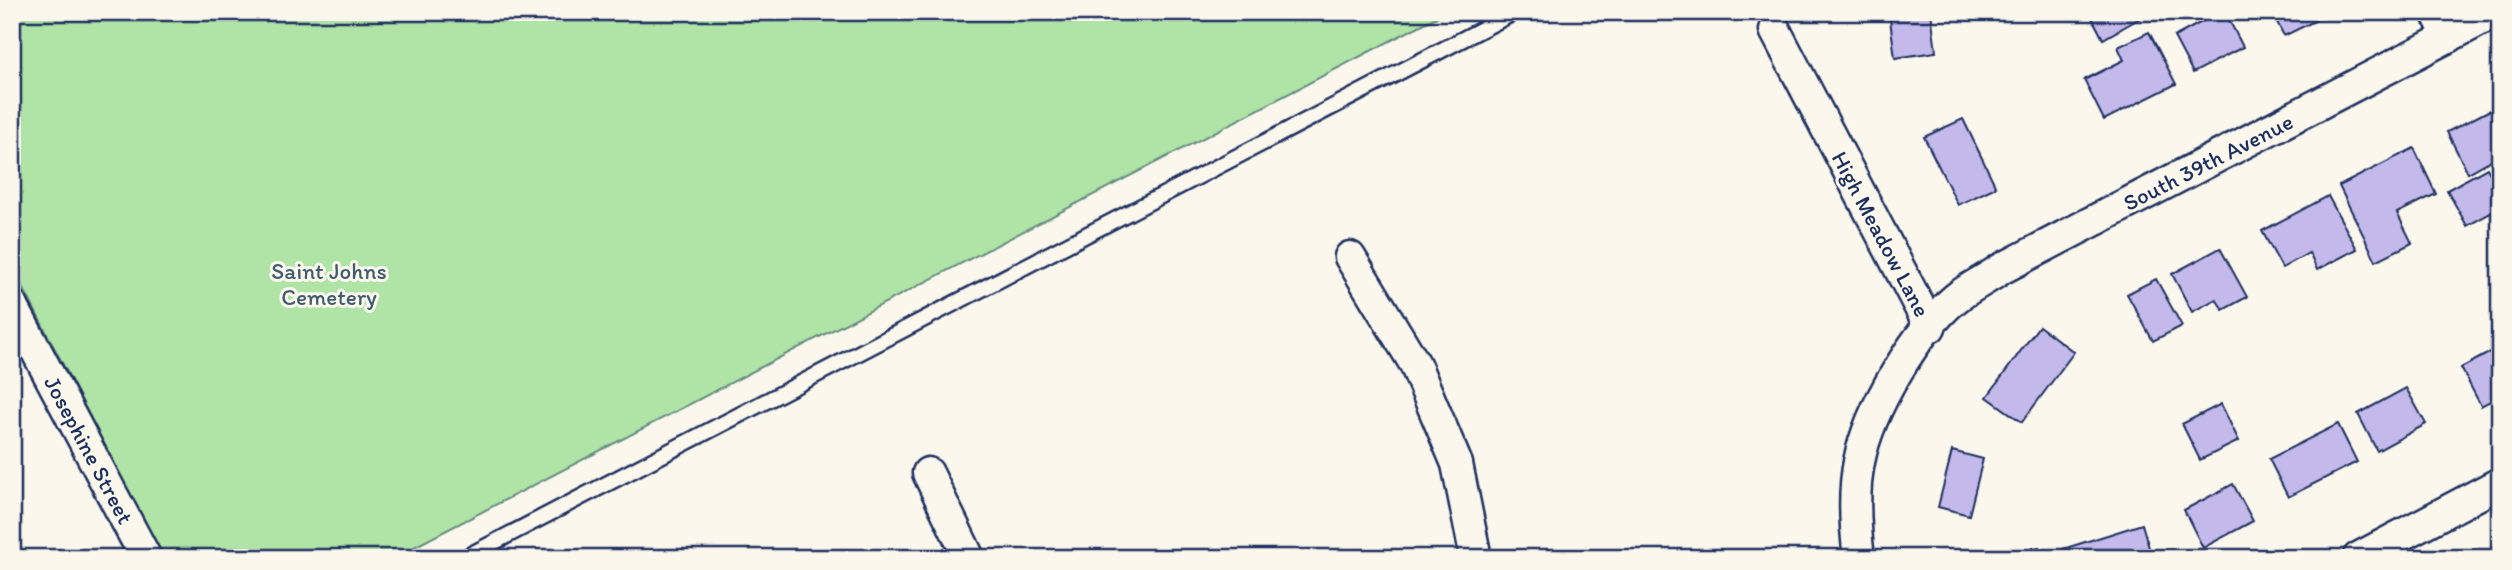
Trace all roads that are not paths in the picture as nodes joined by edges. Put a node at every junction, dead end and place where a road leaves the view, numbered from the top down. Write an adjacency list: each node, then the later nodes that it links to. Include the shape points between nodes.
1 (1515, 12): 11 (lane)
2 (2496, 12): 3 (street, South 39th Avenue)
3 (2442, 25): 7 (street, South 39th Avenue, via 2001,269 1956,299)
4 (1775, 30): 7 (street, High Meadow Lane)
5 (1350, 257): 13 (street, via 1415,364 1457,464)
6 (12, 305): 10 (street, Josephine Street)
7 (1930, 327): 14 (street, High Meadow Lane, via 1892,377 1858,462)
8 (928, 473): 12 (street)
9 (2500, 483): 15 (street)
10 (146, 558)
11 (464, 558)
12 (970, 558)
13 (1476, 558)
14 (1858, 558)
15 (2358, 558)

